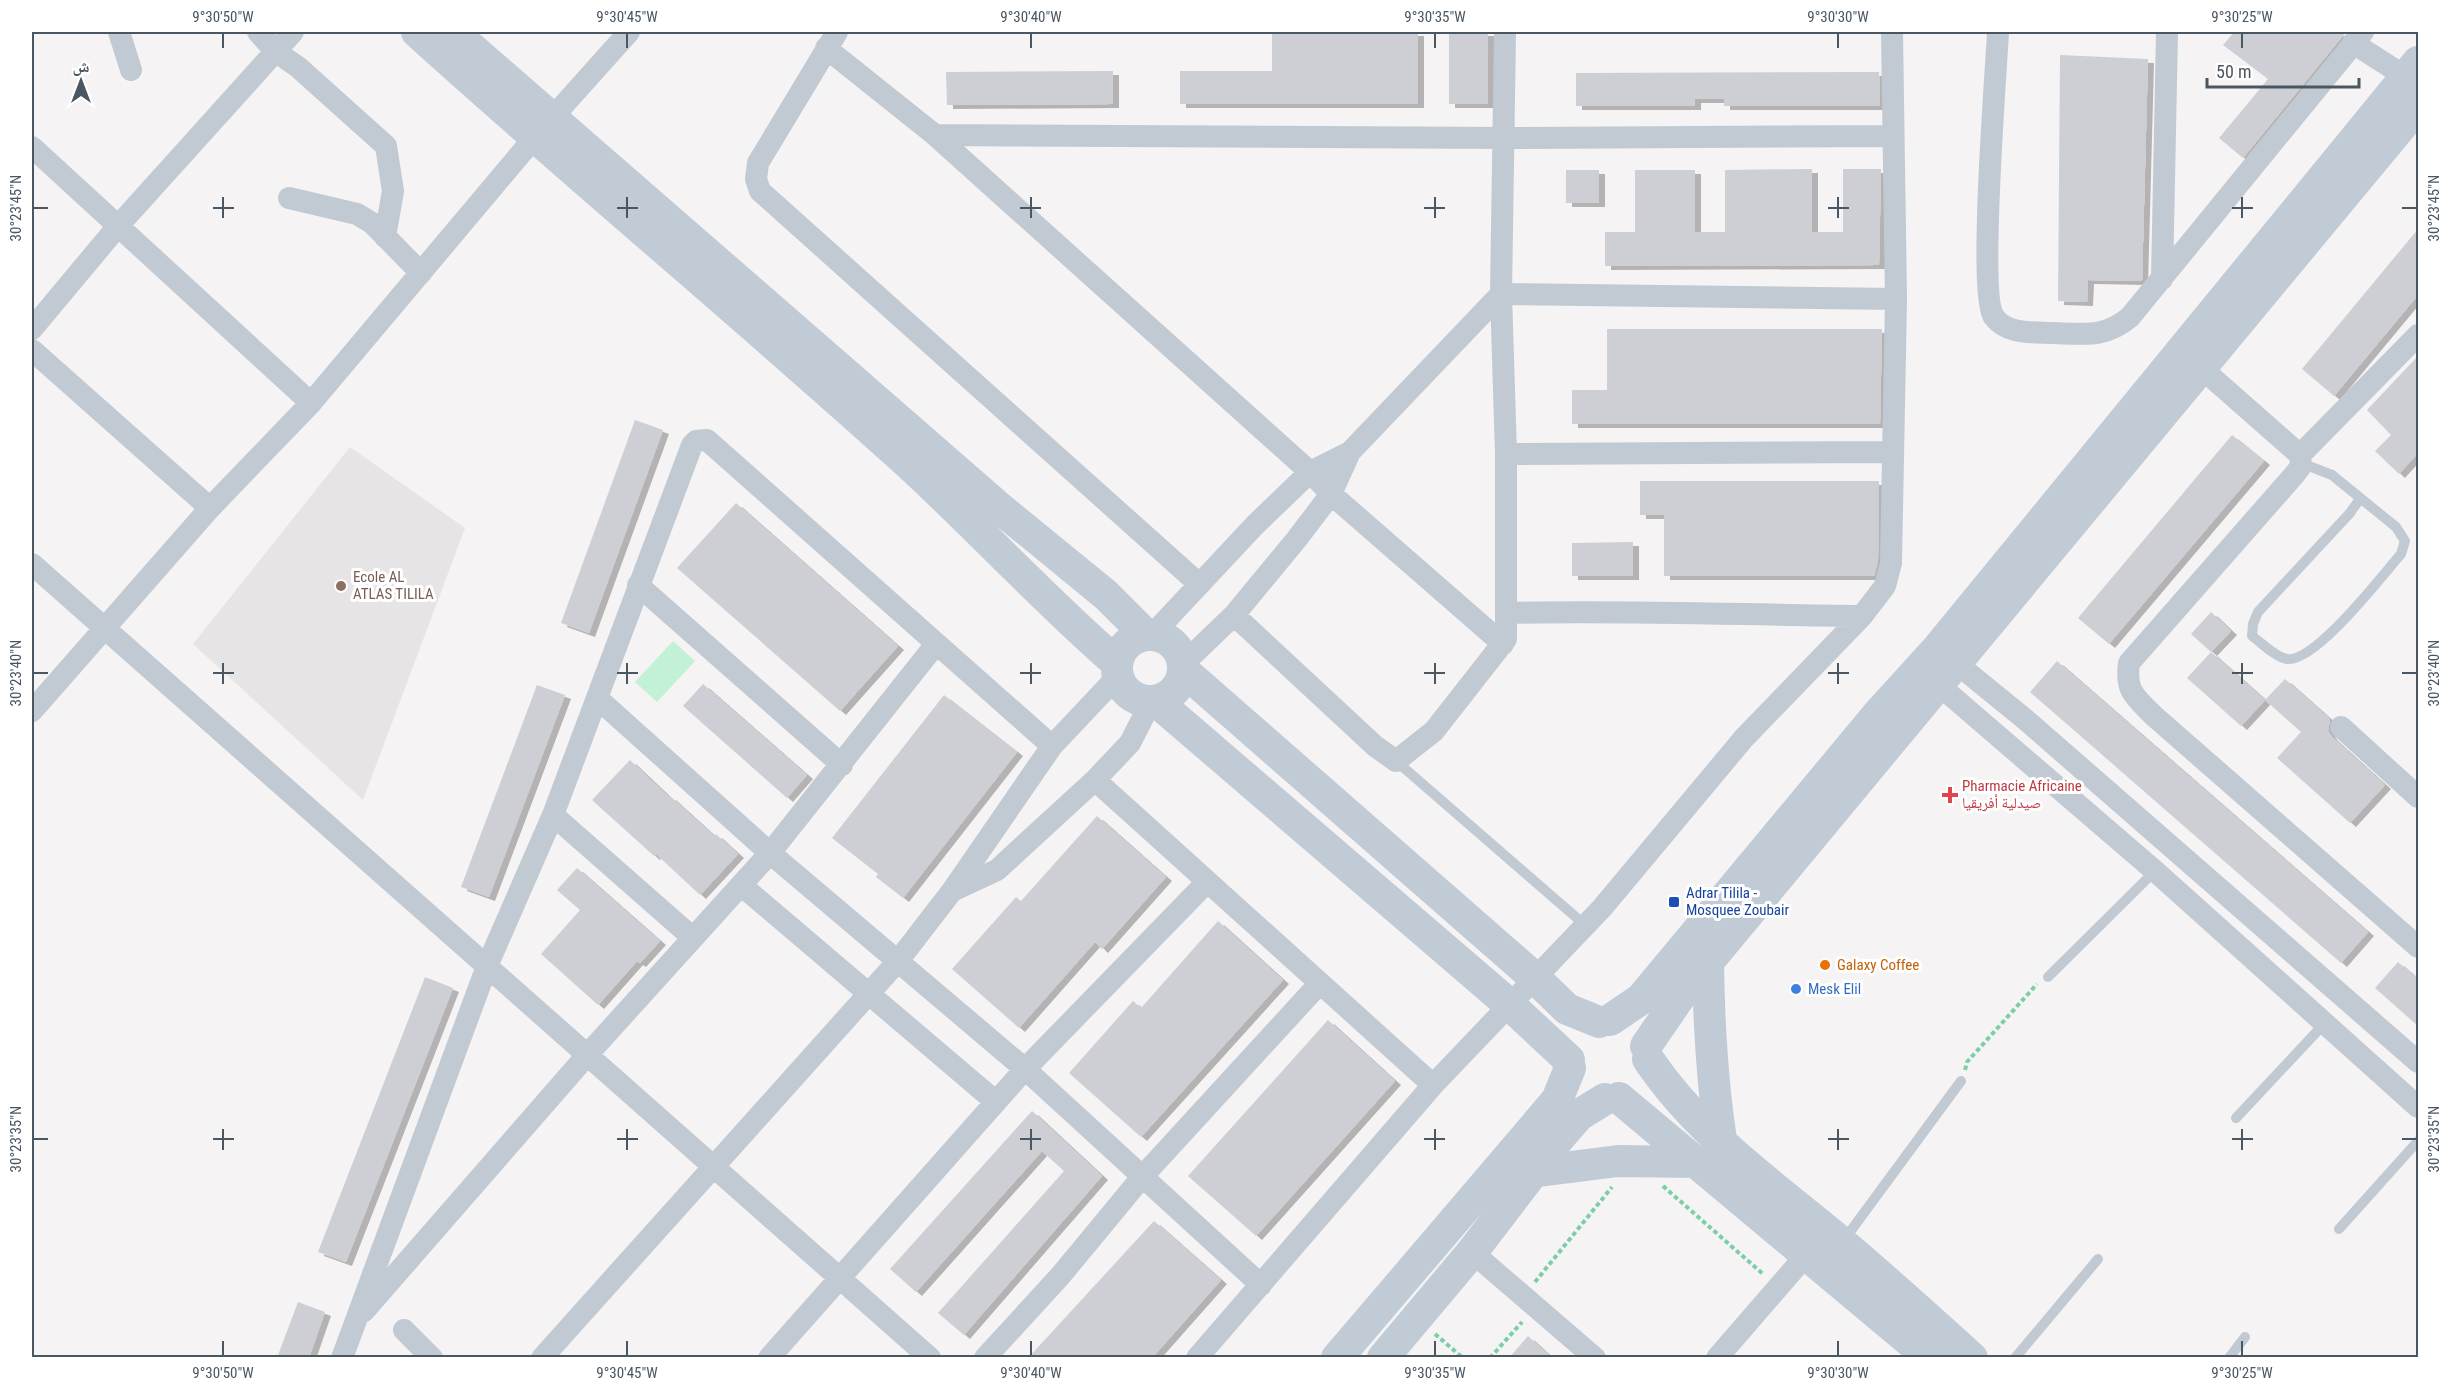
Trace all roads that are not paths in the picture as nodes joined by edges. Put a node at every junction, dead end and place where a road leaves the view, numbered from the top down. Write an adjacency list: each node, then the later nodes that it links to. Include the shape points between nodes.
1 (119, 32): 14 (street)
2 (258, 32): 13 (street)
3 (293, 32): 13 (street)
4 (417, 32): 17 (street)
5 (453, 32): 17 (street)
6 (629, 32): 17 (street)
7 (1505, 32): 20 (street)
8 (1892, 32): 19 (street)
9 (1998, 32): 26 (street, via 1988,287 1988,301 1995,318 2014,330 2104,333 2130,317)
10 (2167, 32): 26 (street)
11 (2358, 37): 15 (street); 26 (street)
12 (832, 40): 18 (street); 43 (street, via 758,164 756,179 760,191)
13 (275, 51): 23 (street); 24 (street, via 386,146 393,191)
14 (131, 70)
15 (2415, 74): 32 (street)
16 (2418, 106): 32 (street)
17 (543, 129): 25 (street); 49 (street, via 1106,595); 54 (street, via 903,458)
18 (935, 135): 20 (street); 38 (street)
19 (1893, 136): 20 (street); 28 (street)
20 (1506, 138): 27 (street)
21 (32, 147): 23 (street)
22 (289, 198): 24 (street, via 357,214)
23 (118, 226): 29 (street); 33 (street)
24 (385, 237): 25 (street)
25 (420, 273): 33 (street)
26 (2162, 279)
27 (1501, 294): 28 (street); 34 (street); 36 (street)
28 (1896, 299): 35 (street)
29 (32, 329)
30 (2418, 335): 37 (street)
31 (32, 350): 41 (street)
32 (2191, 360): 37 (street); 53 (street)
33 (311, 403): 41 (street)
34 (1350, 452): 38 (street); 39 (street)
35 (1892, 452): 36 (street); 47 (street, via 1888,578)
36 (1506, 454): 45 (street)
37 (2301, 459): 40 (lane, via 2331,475); 72 (street, via 2295,474 2130,663 2126,681 2134,696 2154,716)
38 (1310, 472): 39 (street); 43 (street)
39 (1331, 494): 46 (street); 51 (street)
40 (2360, 500): 40 (lane, via 2396,527 2405,541 2401,554 2334,630 2307,654 2290,659 2281,657 2252,636 2258,612)
41 (210, 508): 48 (street)
42 (32, 564): 48 (street)
43 (1199, 584): 49 (street)
44 (638, 585): 50 (street, via 692,446 696,441 707,440); 55 (street); 61 (street)
45 (1507, 614): 47 (street, via 1607,611); 51 (street)
46 (1234, 615): 52 (street); 60 (street)
47 (1862, 616): 70 (street, via 1744,738)
48 (105, 630): 57 (street); 75 (street)
49 (1149, 635): 52 (street, via 1161,637 1176,647); 54 (street, via 1127,645)
50 (936, 644): 59 (street); 61 (street)
51 (1503, 644): 60 (street, via 1434,732)
52 (1184, 667): 56 (street, via 1175,691); 77 (street)
53 (1939, 667): 66 (street); 74 (street); 81 (street, via 1878,714 1641,999); 85 (street, via 2026,720)
54 (1118, 670): 56 (street, via 1127,693 1138,700); 59 (street)
55 (597, 698): 64 (street); 65 (street)
56 (1153, 701): 62 (street, via 1130,743); 80 (street)
57 (32, 711)
58 (2341, 727): 63 (street)
59 (1052, 746): 69 (street)
60 (1396, 761): 70 (lane)
61 (842, 765): 65 (street)
62 (1095, 780): 67 (street); 69 (street, via 997,870)
63 (2418, 797)
64 (553, 815): 71 (street); 75 (street)
65 (770, 853): 68 (street); 73 (street)
66 (2155, 871): 76 (lane); 82 (street)
67 (1207, 882): 78 (street); 87 (street)
68 (741, 885): 71 (street); 79 (street)
69 (952, 891): 73 (street)
70 (1585, 925): 77 (street)
71 (693, 938): 84 (street)
72 (2418, 947)
73 (898, 960): 79 (street); 87 (street)
74 (1708, 964): 83 (street, via 1677,1001); 95 (street, via 1712,1082)
75 (487, 966): 84 (street); 106 (street)
76 (2048, 977)
77 (1536, 979): 80 (street); 81 (street, via 1567,1009)
78 (1320, 983): 89 (street); 98 (street)
79 (867, 994): 91 (street); 96 (street)
80 (1511, 1006): 86 (street); 89 (street)
81 (1604, 1021): 83 (street, via 1632,1028); 86 (street, via 1587,1027 1577,1036)
82 (2324, 1024): 92 (street); 93 (lane)
83 (1647, 1053): 90 (street, via 1646,1072 1640,1084 1631,1093); 95 (street)
84 (588, 1054): 96 (street); 106 (street)
85 (2418, 1062)
86 (1569, 1064): 90 (street, via 1583,1090); 116 (street, via 1557,1100)
87 (1025, 1069): 91 (street); 98 (street)
88 (1961, 1081): 100 (lane)
89 (1433, 1085): 105 (street)
90 (1612, 1099): 95 (street); 97 (street, via 1579,1115)
91 (996, 1102): 104 (street)
92 (2418, 1107)
93 (2236, 1118)
94 (2418, 1141): 99 (lane)
95 (1709, 1154): 97 (street); 100 (street); 102 (street)
96 (712, 1167): 104 (street); 111 (street)
97 (1531, 1172): 101 (street)
98 (1142, 1177): 105 (street); 114 (street, via 1061,1275)
99 (2339, 1229)
100 (1842, 1243): 121 (street)
101 (1472, 1252): 117 (street); 118 (street)
102 (1807, 1254): 119 (street); 120 (street)
103 (2098, 1259): 122 (lane)
104 (839, 1279): 112 (street); 113 (street)
105 (1261, 1285): 115 (street)
106 (357, 1318): 109 (street)
107 (404, 1330): 110 (street)
108 (2245, 1337): 123 (lane)
109 (342, 1358)
110 (432, 1358)
111 (542, 1358)
112 (770, 1358)
113 (930, 1358)
114 (985, 1358)
115 (1197, 1358)
116 (1337, 1358)
117 (1383, 1358)
118 (1595, 1358)
119 (1717, 1358)
120 (1930, 1358)
121 (1972, 1358)
122 (2014, 1358)
123 (2229, 1358)

